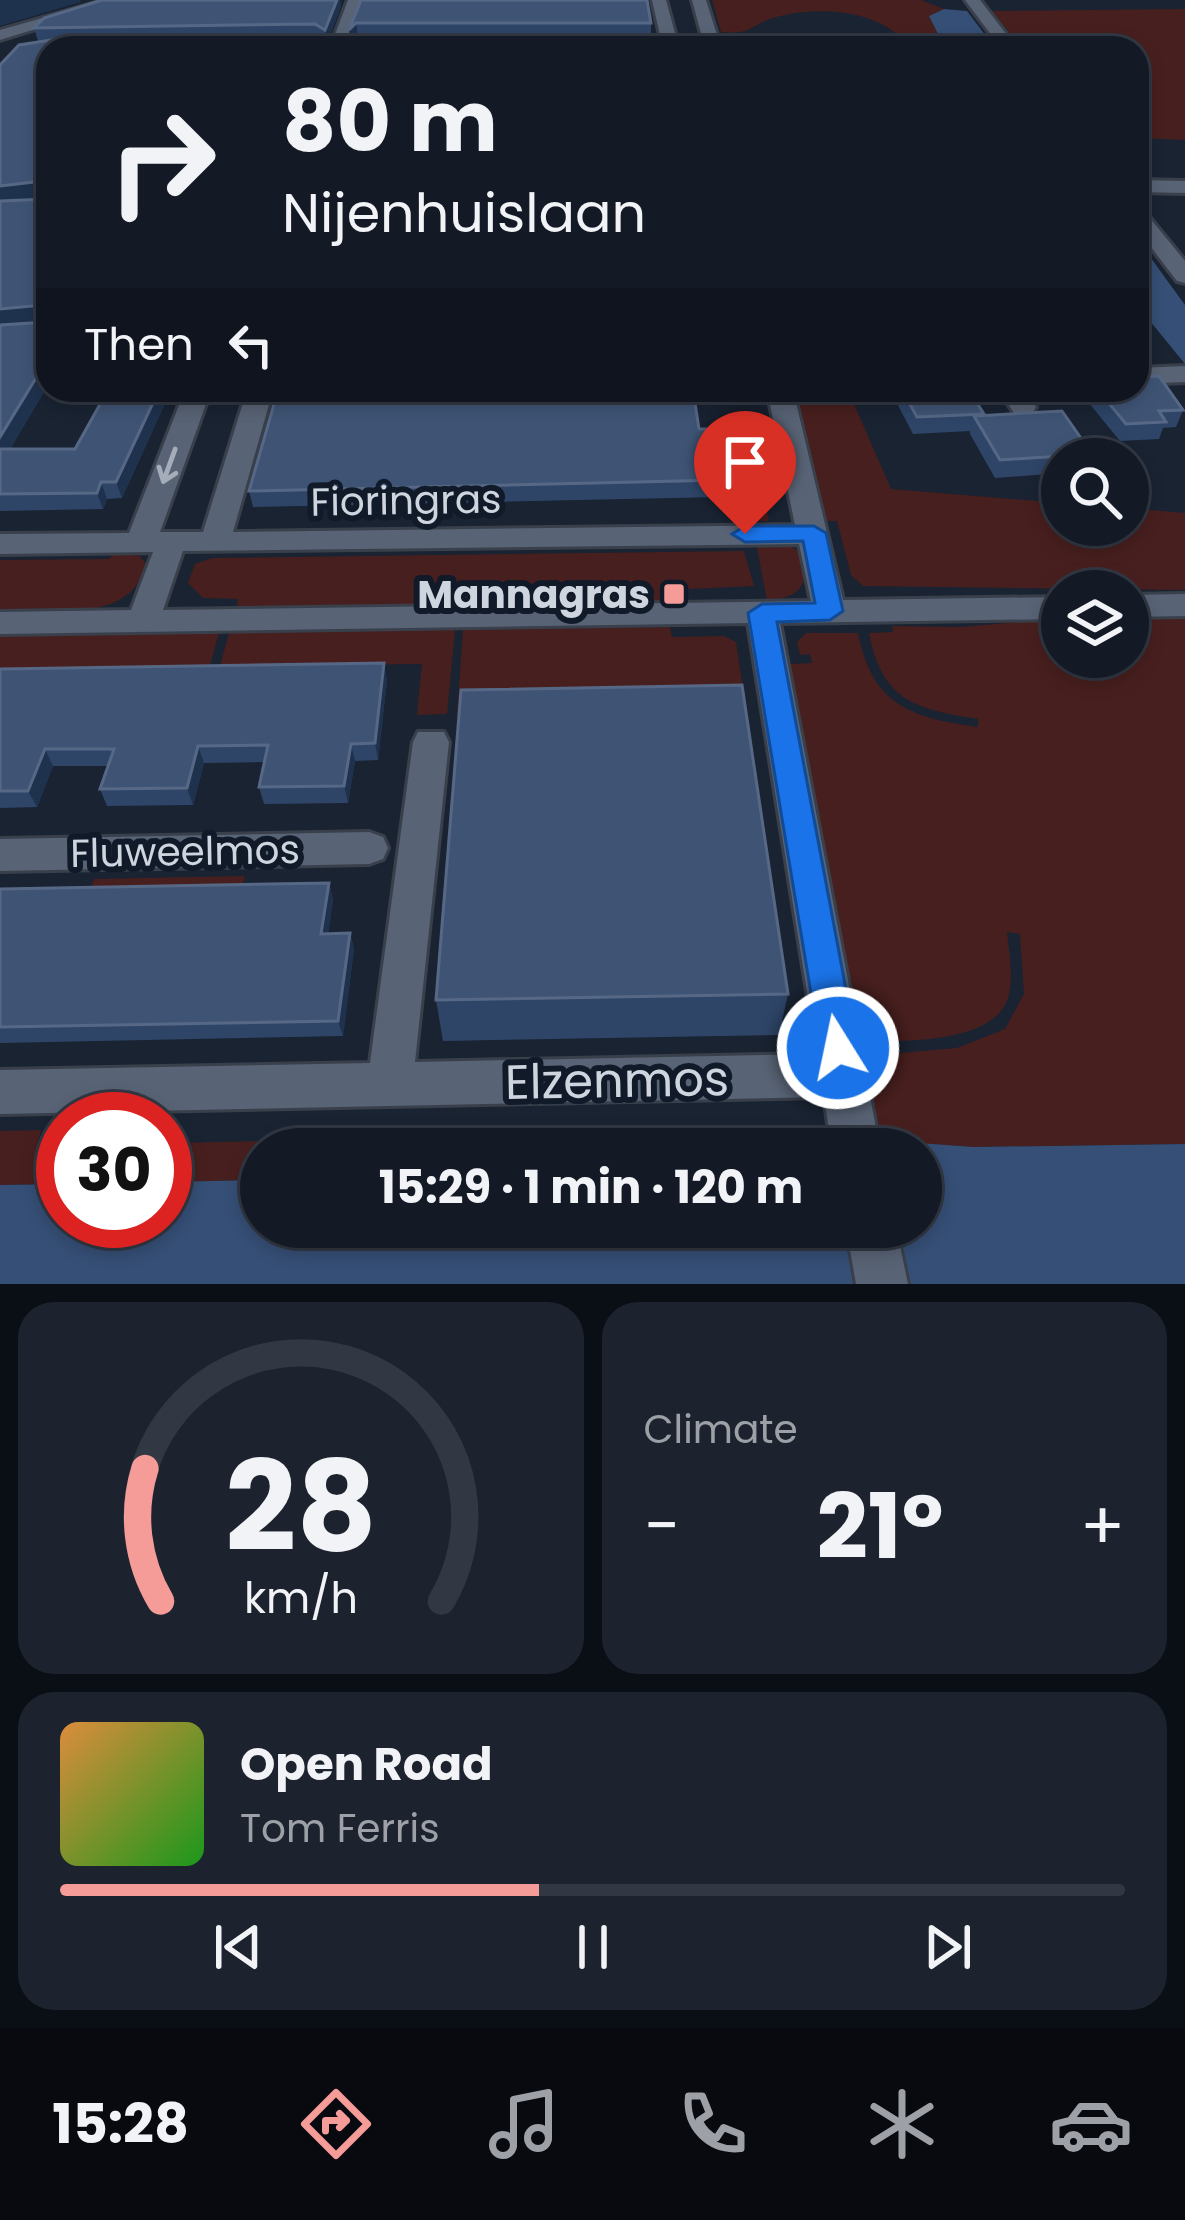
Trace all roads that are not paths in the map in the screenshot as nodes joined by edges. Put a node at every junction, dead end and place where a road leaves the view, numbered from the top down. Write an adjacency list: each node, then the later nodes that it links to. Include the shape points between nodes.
1 (356, 0): 8 (street)
2 (659, 0): 9 (street)
3 (699, 0): 10 (street)
4 (972, 0): 11 (street)
5 (107, 2): 6 (street)
6 (33, 26): 7 (street); 12 (street)
7 (0, 35)
8 (330, 36)
9 (665, 36)
10 (709, 36)
11 (1000, 36)
12 (21, 49)
13 (1149, 186): 14 (street)
14 (1185, 187)
15 (1149, 230): 16 (street)
16 (1185, 277)
17 (1185, 374): 18 (street)
18 (1149, 376)
19 (195, 402): 24 (street, one-way to 24)
20 (256, 402): 23 (street)
21 (783, 402): 22 (street)
22 (814, 533): 23 (street, Fioringras); 29 (street)
23 (215, 541): 24 (street, Fioringras)
24 (156, 542): 25 (street, Fioringras); 31 (street)
25 (0, 544)
26 (1185, 605): 27 (street)
27 (1149, 606)
28 (1041, 608): 29 (street)
29 (830, 611): 30 (street)
30 (762, 613): 31 (street); 36 (street)
31 (143, 621): 32 (street)
32 (0, 623)
33 (431, 742): 37 (street)
34 (369, 848): 35 (street, Fluweelmos)
35 (0, 855)
36 (843, 1075): 37 (street, Elzenmos); 39 (street)
37 (390, 1086): 38 (street, Elzenmos)
38 (0, 1093)
39 (853, 1128)
40 (875, 1248): 41 (street)
41 (882, 1284)

